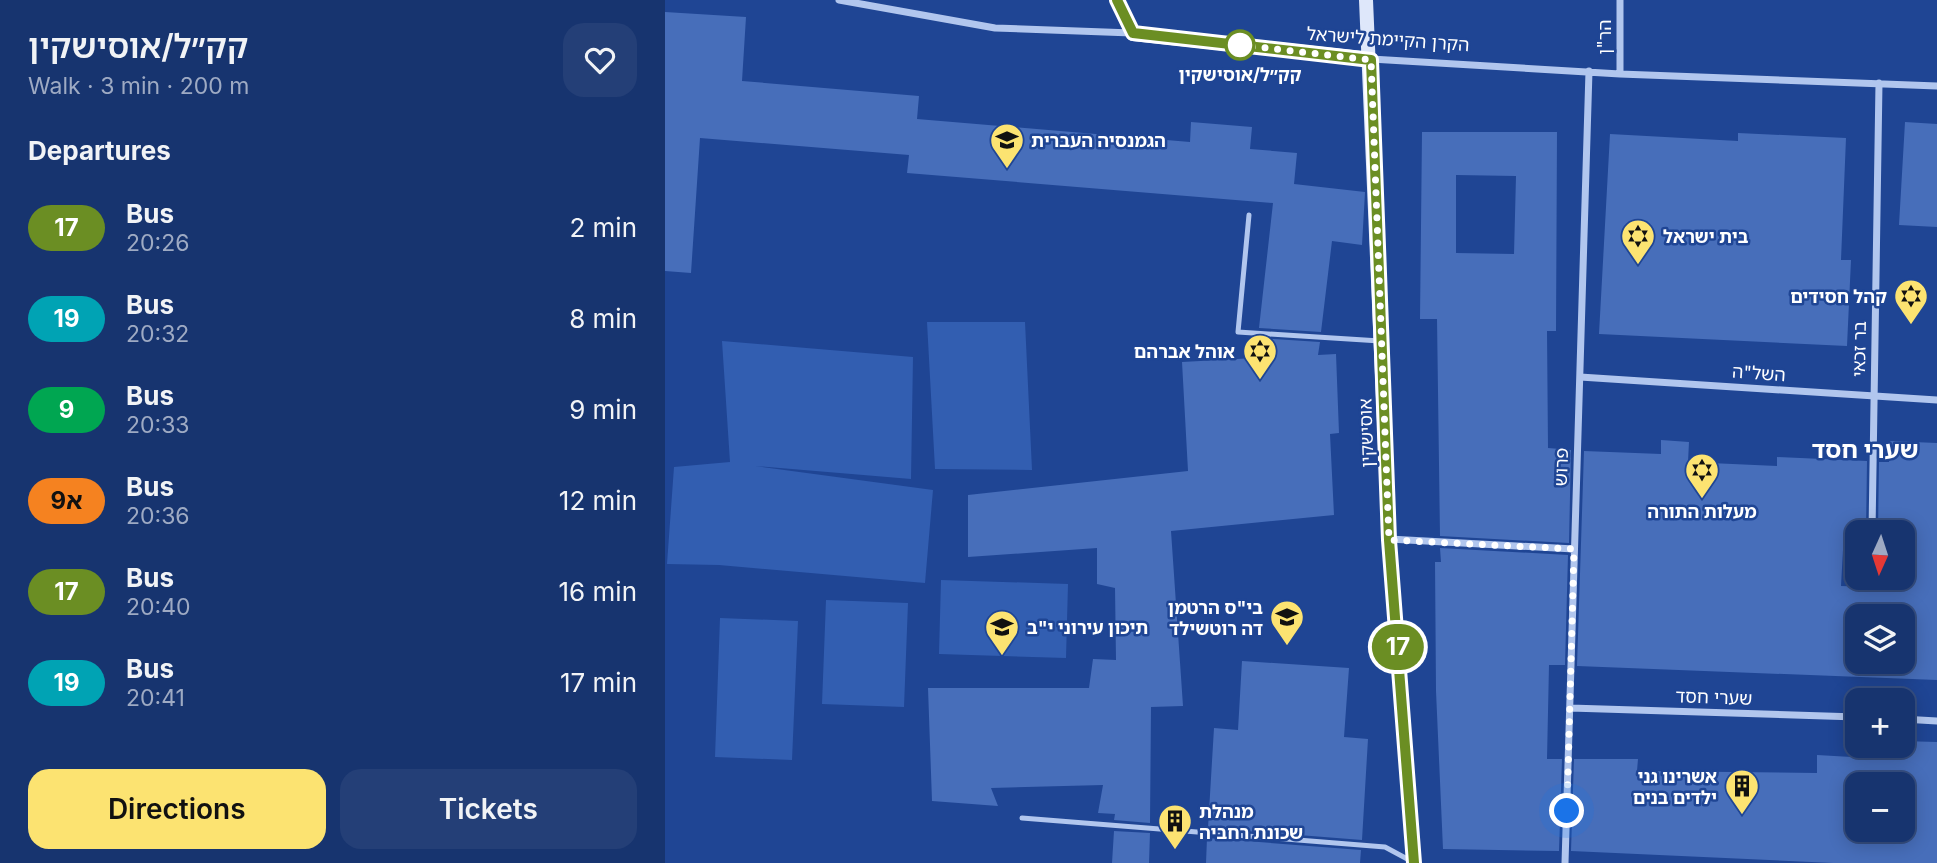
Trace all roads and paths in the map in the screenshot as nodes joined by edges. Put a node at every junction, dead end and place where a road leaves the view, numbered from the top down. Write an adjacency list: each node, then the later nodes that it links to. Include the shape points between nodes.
1 (839, 0): 5 (street, הקרן הקיימת לישראל, via 995,28)
2 (1117, 0): 5 (street)
3 (1366, 0): 6 (street, אוסישקין)
4 (1620, 0): 8 (street, הר"ן)
5 (1133, 33): 6 (street, הקרן הקיימת לישראל)
6 (1371, 60): 7 (street, הקרן הקיימת לישראל); 12 (street, אוסישקין)
7 (1589, 71): 8 (street, הקרן הקיימת לישראל); 13 (street, פרוש)
8 (1620, 74): 9 (street, הקרן הקיימת לישראל)
9 (1879, 83): 10 (street, הקרן הקיימת לישראל); 14 (street, בר זכאי)
10 (1937, 86)
11 (1248, 215): 12 (lane, via 1238,332)
12 (1382, 341): 17 (street, אוסישקין)
13 (1580, 377): 14 (street, השל"ה); 18 (street, פרוש)
14 (1874, 396): 15 (street, השל"ה); 16 (street, בר זכאי)
15 (1937, 400)
16 (1872, 520)
17 (1389, 540): 18 (street); 24 (street, אוסישקין)
18 (1574, 549): 19 (street, פרוש)
19 (1570, 708): 20 (street, שערי חסד); 26 (street, פרוש)
20 (1845, 717)
21 (1915, 720): 22 (street)
22 (1937, 721)
23 (1022, 818): 24 (lane, via 1385,847)
24 (1414, 863): 25 (street)
25 (1422, 863)
26 (1565, 863)

